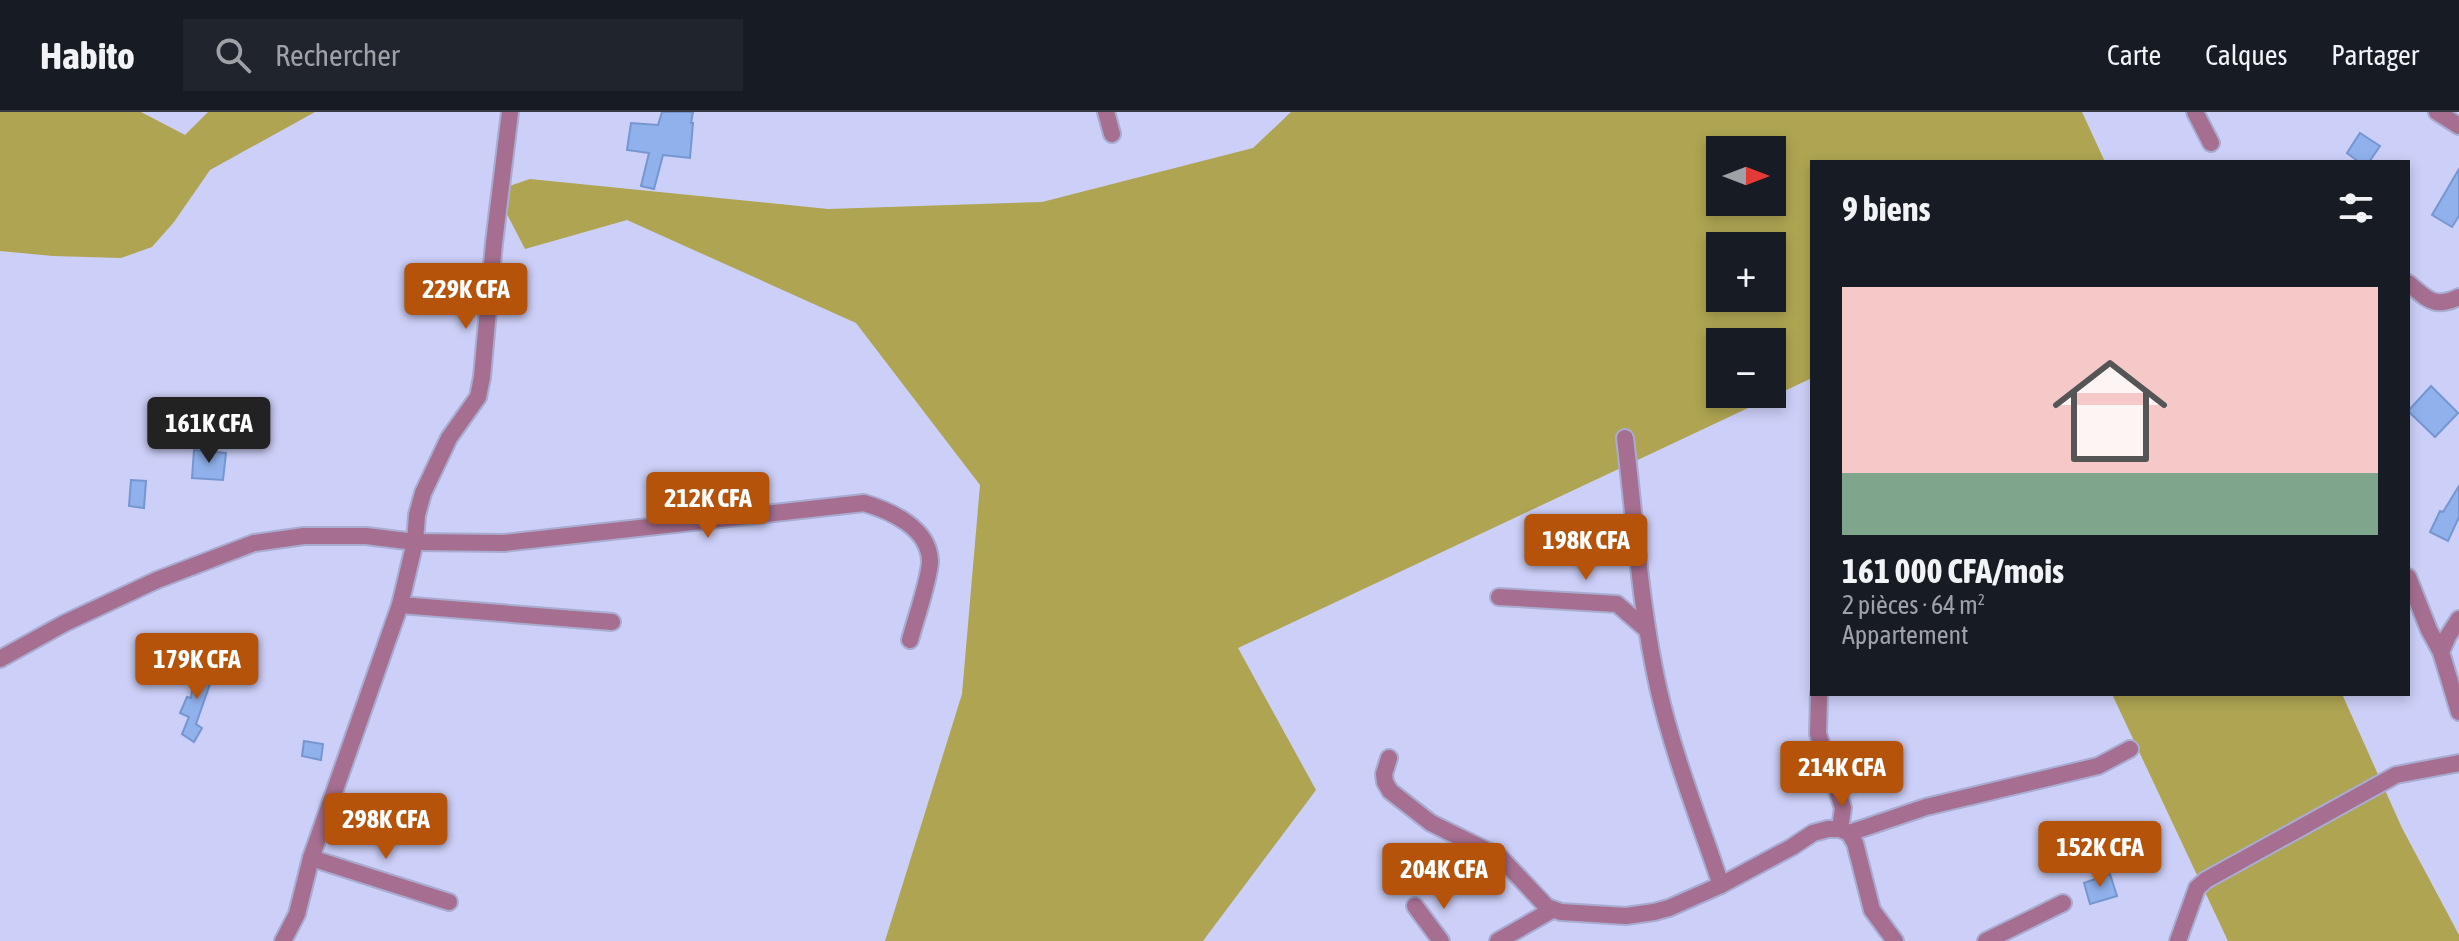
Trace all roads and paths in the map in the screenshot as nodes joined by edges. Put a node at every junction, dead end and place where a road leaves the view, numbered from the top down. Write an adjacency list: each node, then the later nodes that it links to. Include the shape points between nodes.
1 (510, 112): 11 (street, via 478,397 449,438 423,493)
2 (1106, 112): 6 (street)
3 (2195, 112): 7 (street)
4 (2437, 112): 5 (street)
5 (2459, 126)
6 (1112, 134)
7 (2211, 143)
8 (2410, 285): 9 (street, via 2430,301 2444,304)
9 (2459, 297)
10 (1625, 438): 17 (street)
11 (415, 542): 14 (street); 18 (street, via 504,543 864,503 911,526 927,545 930,562); 20 (street, via 304,536 254,543 157,580)
12 (2410, 582): 19 (street)
13 (1499, 597): 17 (street, via 1617,604)
14 (400, 605): 16 (street); 27 (street)
15 (2459, 619): 19 (street)
16 (612, 622)
17 (1647, 630): 28 (street, via 1672,743)
18 (910, 640)
19 (2441, 652): 22 (street)
20 (0, 659)
21 (1819, 696): 26 (street, via 1818,734 1843,808)
22 (2459, 712)
23 (2130, 749): 26 (street, via 2098,766)
24 (1389, 758): 32 (street, via 1384,774 1390,791 1431,823 1500,857)
25 (2459, 763): 38 (street, via 2396,775 2206,880 2197,888)
26 (1844, 831): 28 (street, via 1813,833); 36 (street, via 1855,843 1872,910)
27 (311, 858): 29 (street); 33 (street, via 297,914)
28 (1721, 885): 32 (street, via 1654,912 1626,916)
29 (449, 902)
30 (2063, 903): 37 (street)
31 (1415, 906): 34 (street)
32 (1552, 910): 35 (street)
33 (283, 941)
34 (1441, 941)
35 (1498, 941)
36 (1895, 941)
37 (1986, 941)
38 (2178, 941)

